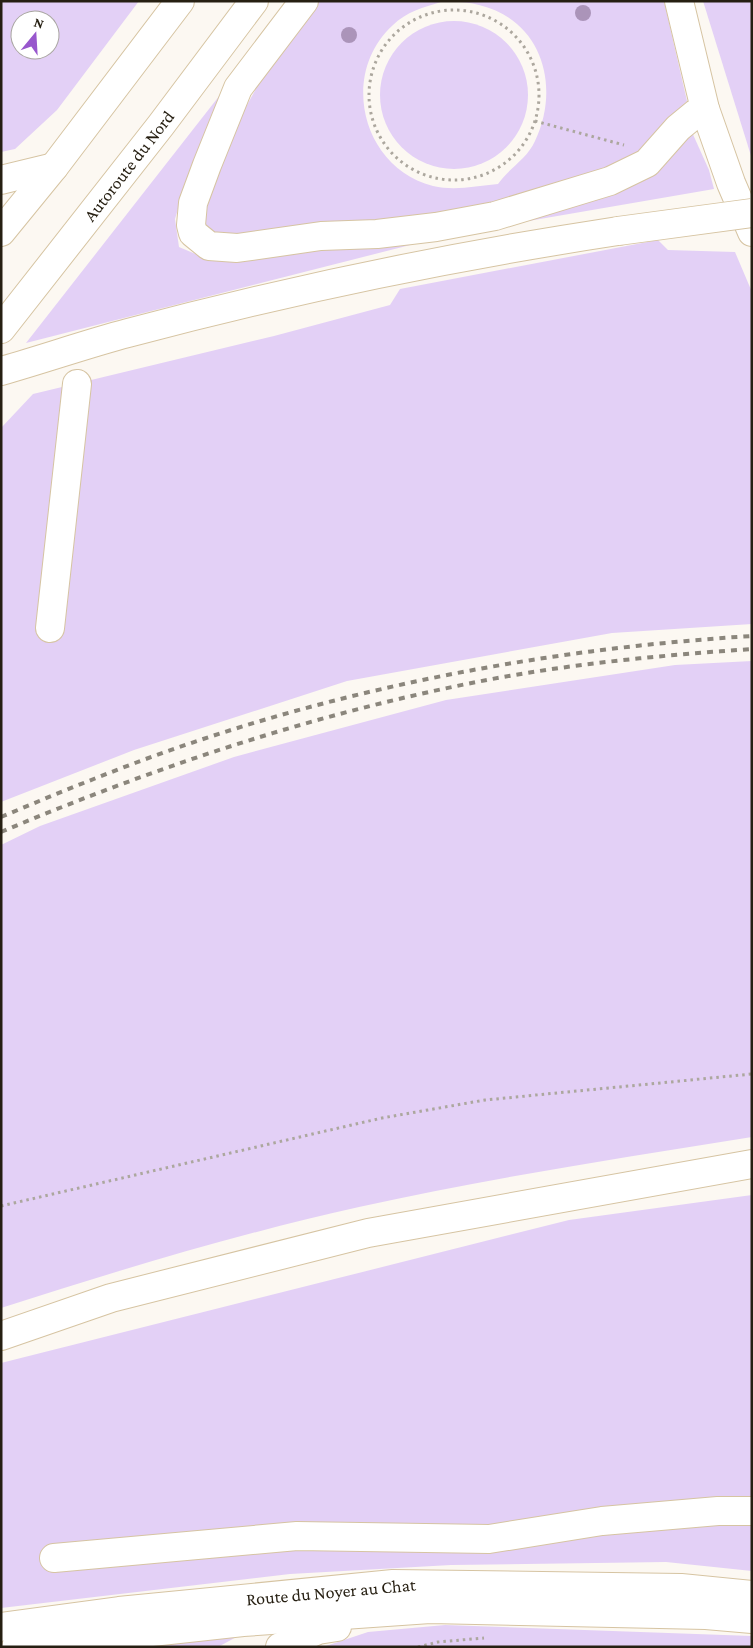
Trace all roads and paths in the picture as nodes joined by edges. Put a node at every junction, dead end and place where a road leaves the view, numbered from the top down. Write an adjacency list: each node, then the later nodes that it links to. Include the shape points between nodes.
1 (180, 1): 8 (main road)
2 (254, 1): 13 (main road, Autoroute du Nord)
3 (304, 1): 5 (main road, via 238,88 207,164 193,203 191,225 194,233 209,246 237,248 321,236 377,234 495,216 610,181 647,163 678,128)
4 (679, 1): 5 (main road)
5 (705, 109): 12 (main road)
6 (535, 121): 6 (path, via 538,79 520,41 504,26 464,10 422,15 404,26 388,40 370,78 369,100 379,133 395,156 412,169 432,177 475,177 495,169 512,157 526,140); 7 (path)
7 (629, 147)
8 (54, 167): 9 (main road); 11 (main road)
9 (1, 180)
10 (752, 213): 14 (main road, bridge, via 471,256 127,333)
11 (1, 232)
12 (752, 232)
13 (1, 329)
14 (1, 371)
15 (77, 384): 16 (main road)
16 (50, 628)
17 (752, 1074): 19 (path, via 485,1100 382,1118)
18 (752, 1164): 20 (main road, via 368,1233 111,1298)
19 (1, 1206)
20 (1, 1336)
21 (752, 1510): 22 (main road, via 602,1520 489,1539 297,1536)
22 (54, 1558)
23 (752, 1595): 26 (main road, Route du Noyer au Chat, via 681,1588 393,1584 119,1611)
24 (430, 1609): 25 (main road, Route du Noyer au Chat, via 706,1615); 27 (main road, Route du Noyer au Chat, via 243,1622); 28 (main road, via 318,1630)
25 (752, 1620)
26 (1, 1627)
27 (16, 1647)
28 (280, 1647)

